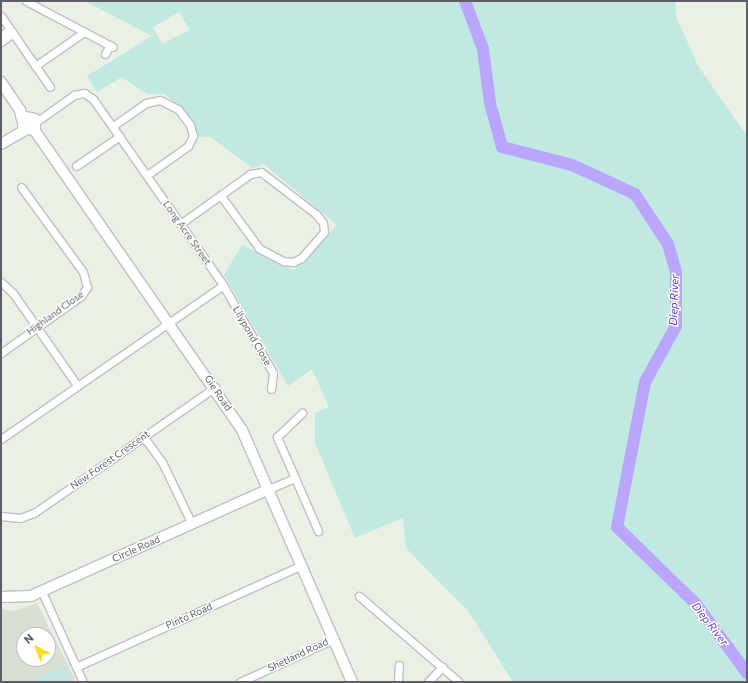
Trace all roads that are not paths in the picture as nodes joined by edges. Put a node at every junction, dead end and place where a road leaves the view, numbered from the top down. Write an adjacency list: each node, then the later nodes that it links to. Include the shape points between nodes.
1 (26, 1): 4 (street)
2 (1, 16): 3 (street)
3 (12, 31): 5 (street); 6 (street); 8 (street)
4 (84, 32): 7 (street, via 112,46); 8 (street)
5 (1, 36)
6 (1, 42)
7 (105, 54)
8 (36, 66): 10 (street)
9 (1, 82): 11 (street, Gie Road)
10 (50, 87)
11 (30, 122): 12 (street, Long Acre Street, via 74,94 84,93 93,99); 14 (street); 22 (street, Gie Road)
12 (113, 126): 13 (street, Long Acre Street); 16 (street, via 146,103 160,100 178,109 190,125 193,136 188,146)
13 (120, 136): 15 (street); 16 (street, Long Acre Street)
14 (1, 144)
15 (76, 166)
16 (147, 175): 19 (street, Long Acre Street)
17 (21, 187): 23 (street, Highland Close, via 87,281 82,296)
18 (221, 196): 18 (street, via 253,173 264,172 316,214 323,223 324,232 302,258 293,262 283,261 259,248); 19 (street)
19 (180, 224): 21 (street, Long Acre Street)
20 (1, 282): 23 (street)
21 (223, 285): 22 (street); 27 (street, Lilypond Close, via 273,374)
22 (169, 322): 25 (street); 26 (street, Gie Road)
23 (37, 326): 24 (street, Highland Close); 25 (street)
24 (1, 353)
25 (77, 385): 30 (street)
26 (215, 387): 29 (street, New Forest Crescent); 32 (street, Gie Road, via 242,430)
27 (271, 389)
28 (302, 413): 31 (street, via 278,432 277,437)
29 (144, 436): 33 (street, New Forest Crescent, via 34,513 20,518); 34 (street, via 162,462)
30 (1, 439)
31 (295, 478): 32 (street); 35 (street)
32 (269, 489): 34 (street, Circle Road); 36 (street, Gie Road)
33 (1, 516)
34 (192, 524): 37 (street, Circle Road)
35 (318, 531)
36 (302, 565): 40 (street, Gie Road); 42 (street, Pinto Road)
37 (42, 592): 39 (street, Circle Road, via 26,597); 42 (street)
38 (359, 596): 43 (street)
39 (1, 597)
40 (334, 639): 45 (street, Shetland Road); 46 (street, Gie Road)
41 (399, 665): 47 (street)
42 (76, 667): 44 (street)
43 (442, 668): 48 (street); 49 (street)
44 (83, 682)
45 (240, 682)
46 (352, 682)
47 (398, 682)
48 (428, 682)
49 (459, 682)

